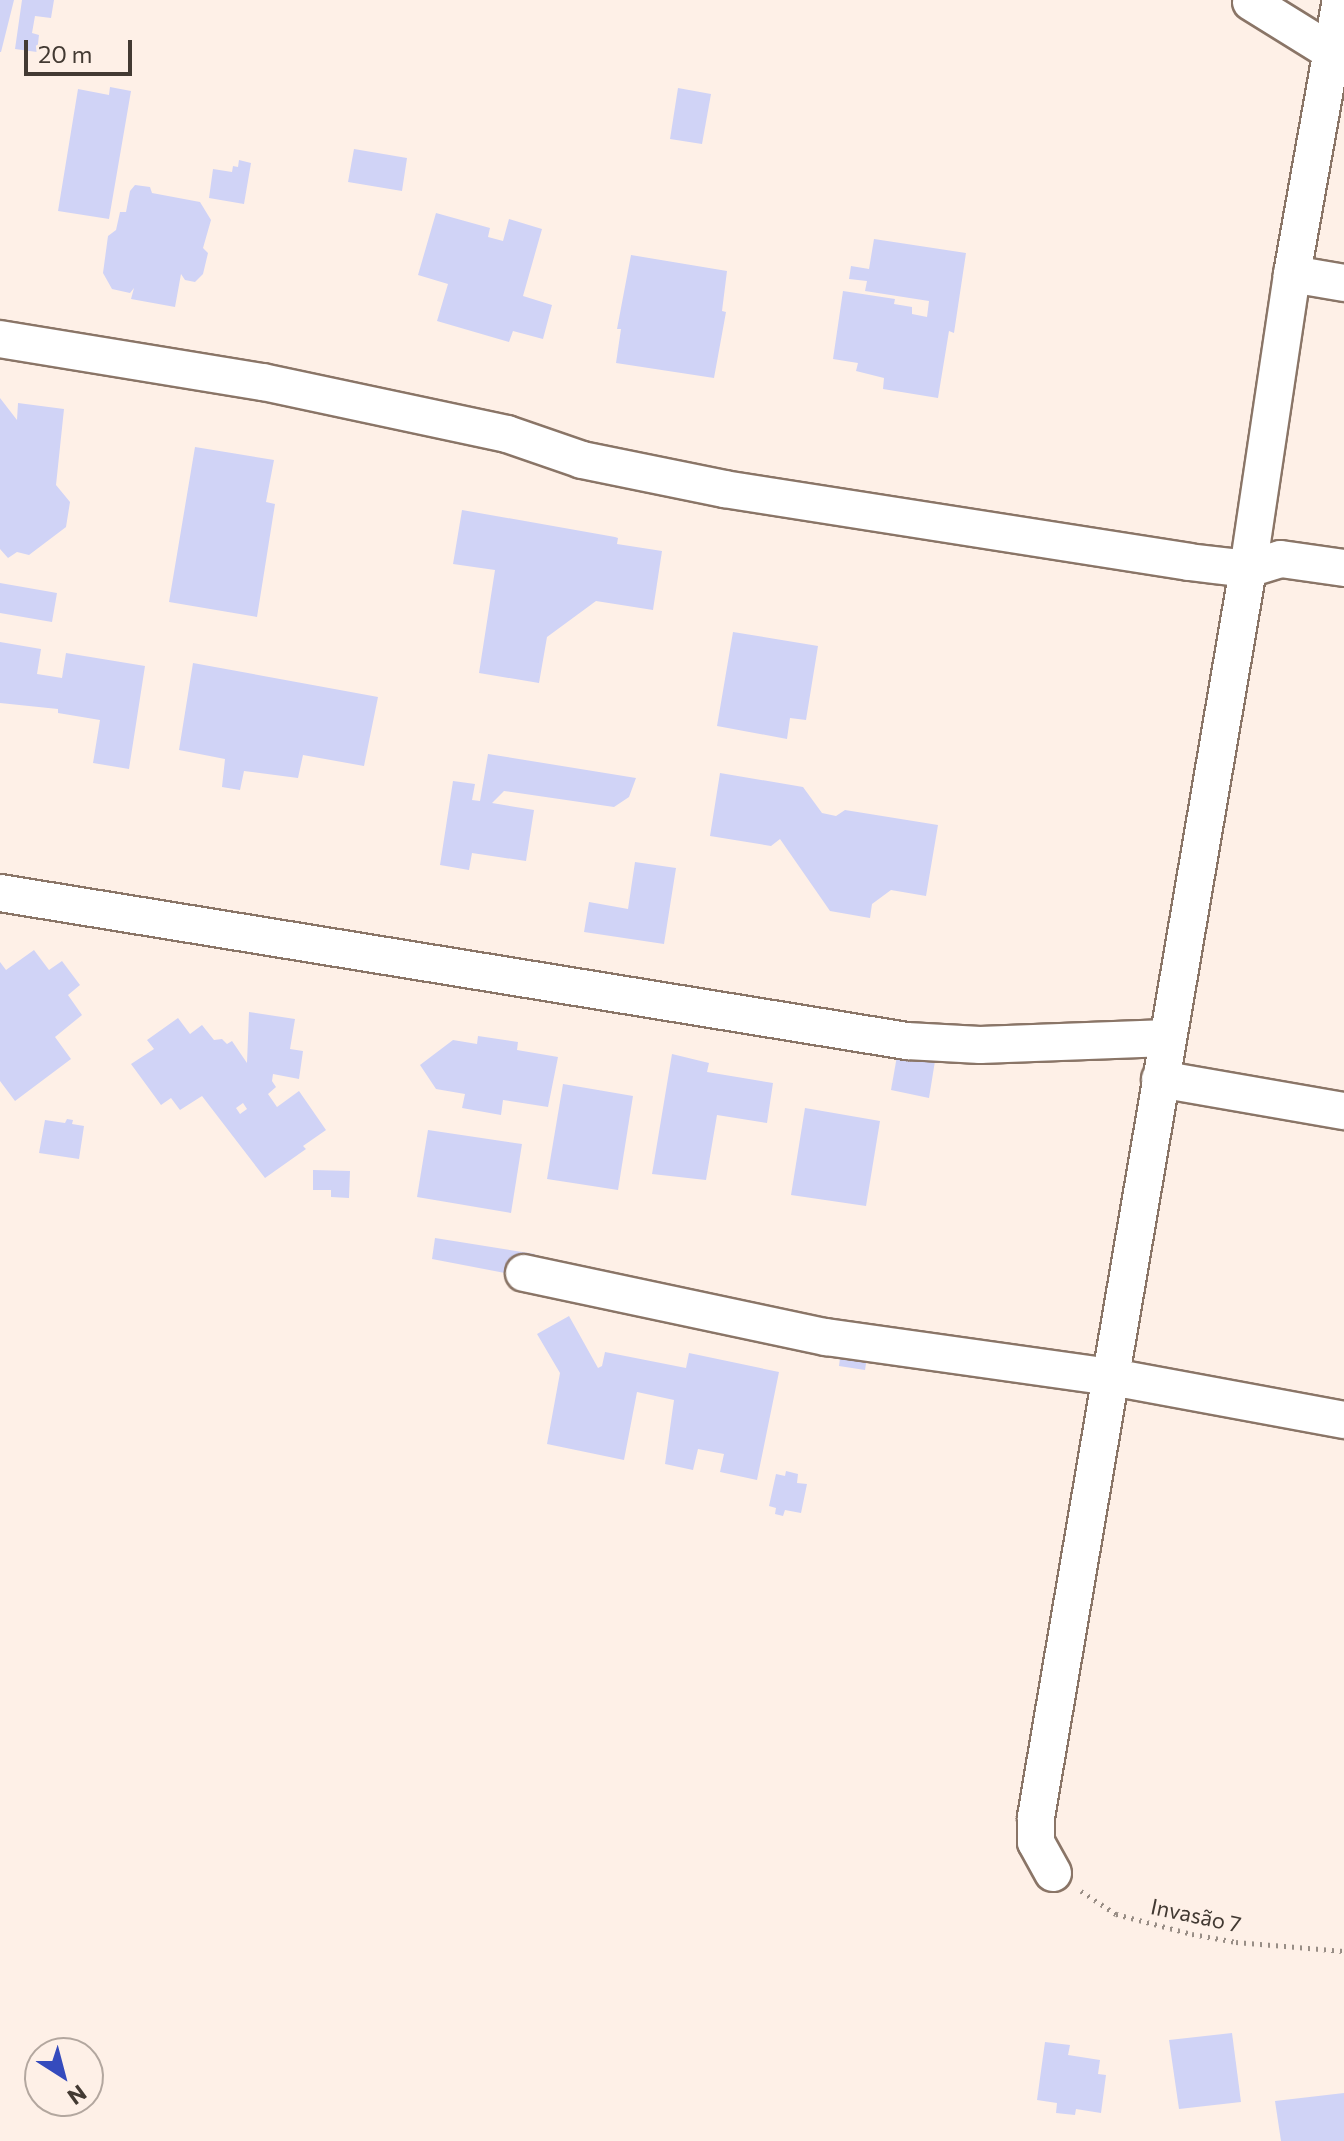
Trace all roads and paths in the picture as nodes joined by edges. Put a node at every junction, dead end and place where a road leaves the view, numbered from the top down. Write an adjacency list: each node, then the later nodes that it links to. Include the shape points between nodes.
1 (1341, 0): 3 (street)
2 (1250, 1): 3 (street)
3 (1337, 52): 4 (street)
4 (1292, 274): 5 (street); 8 (street)
5 (1344, 283)
6 (0, 339): 8 (street, via 263,382 507,434 582,460 724,489)
7 (1344, 568): 8 (street, via 1281,559)
8 (1248, 569): 10 (street)
9 (0, 893): 10 (street, via 907,1041 980,1045)
10 (1168, 1038): 11 (street)
11 (1160, 1079): 12 (street); 14 (street)
12 (1344, 1111)
13 (524, 1273): 14 (street, via 826,1337)
14 (1112, 1377): 15 (street); 16 (street, via 1036,1817 1036,1842)
15 (1344, 1420)
16 (1053, 1873): 17 (path, Invasão 7, via 1116,1914 1236,1942)
17 (1344, 1951)

